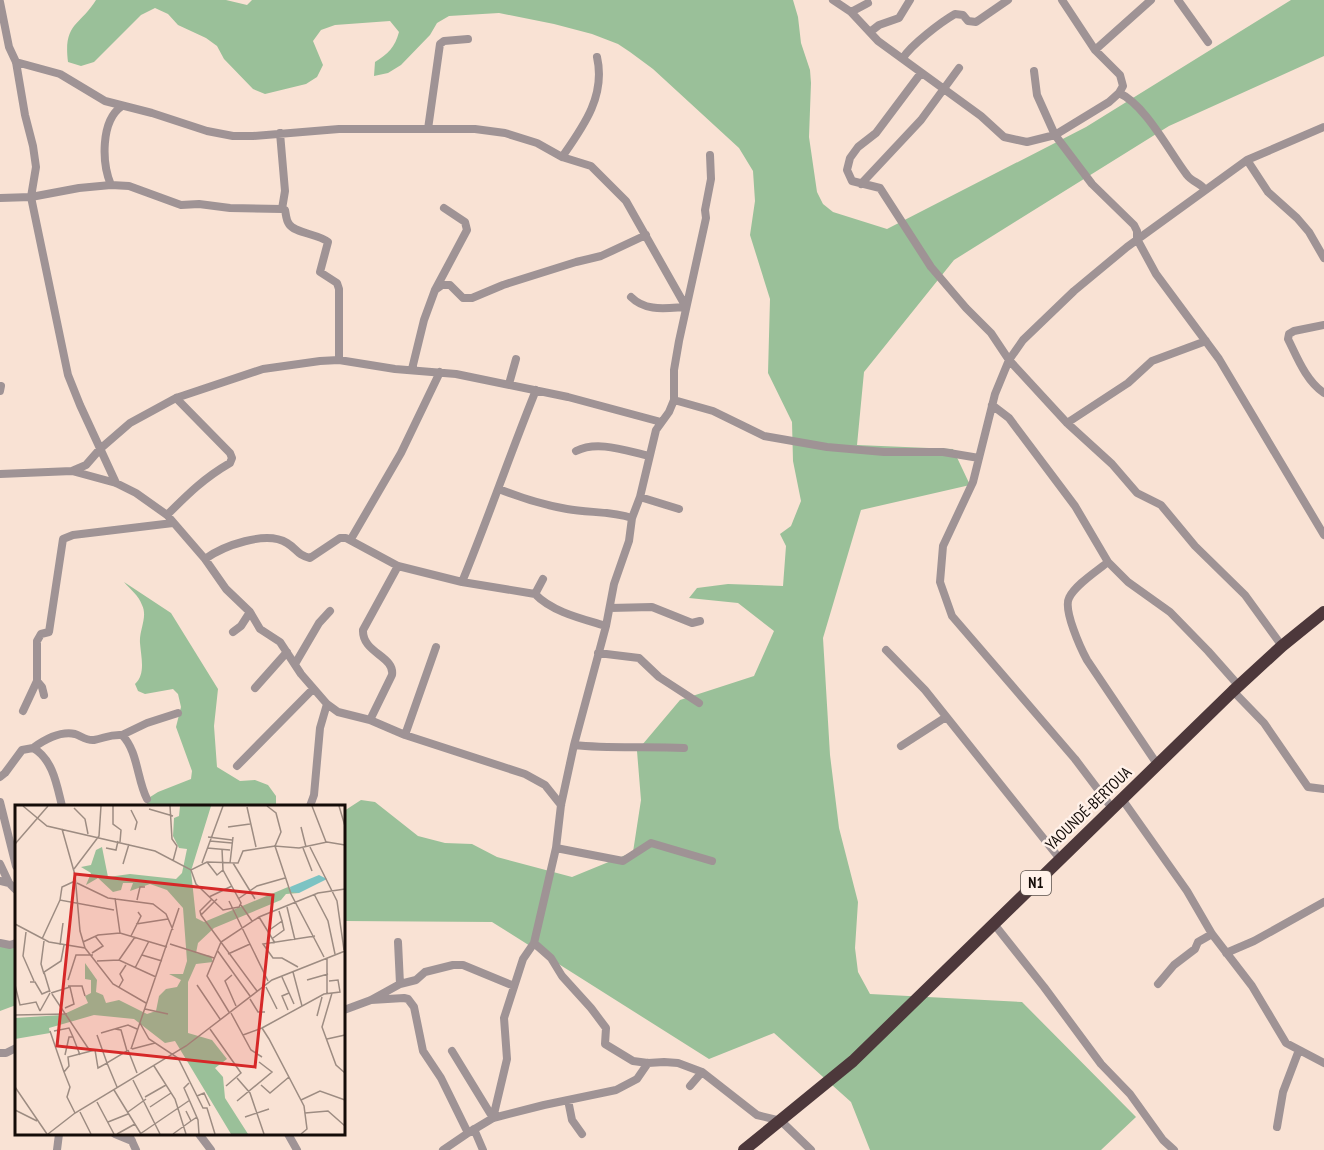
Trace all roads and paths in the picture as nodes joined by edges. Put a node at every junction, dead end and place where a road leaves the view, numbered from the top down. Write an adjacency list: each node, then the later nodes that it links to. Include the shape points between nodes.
1 (833, 0): 9 (street)
2 (910, 0): 10 (street, via 899,18)
3 (1008, 0): 17 (street, via 976,22 955,14 909,48)
4 (1064, 0): 15 (street)
5 (1151, 0): 15 (street)
6 (1178, 0): 12 (street)
7 (0, 2): 13 (street)
8 (868, 3): 9 (street)
9 (851, 12): 10 (street)
10 (870, 32): 17 (street)
11 (468, 39): 26 (street, via 440,44)
12 (1208, 42)
13 (9, 47): 14 (street); 18 (street)
14 (0, 49)
15 (1095, 50): 23 (street, via 1120,75 1123,86)
16 (597, 57): 30 (street, via 599,82 593,106)
17 (903, 58): 21 (street)
18 (16, 62): 24 (street, via 60,74 105,101); 35 (street, via 36,166)
19 (959, 68): 22 (street)
20 (1034, 71): 28 (street, via 1037,95)
21 (921, 73): 22 (street); 32 (street, via 876,133 850,158 847,170 852,181)
22 (942, 89): 28 (street, via 1004,137 1027,142); 32 (street, via 921,120)
23 (1119, 93): 28 (street); 34 (street, via 1127,96 1149,120 1189,178)
24 (122, 106): 27 (street, via 233,136); 33 (street, via 115,111 106,134 104,159)
25 (1324, 127): 31 (street)
26 (428, 129): 27 (street); 30 (street, via 505,133 537,143)
27 (280, 133): 38 (street, via 285,191)
28 (1054, 135): 40 (street, via 1092,184 1134,225)
29 (710, 154): 45 (street, via 706,218)
30 (562, 157): 39 (street, via 591,166 626,201)
31 (1246, 160): 34 (street); 41 (street, via 1268,192)
32 (861, 184): 50 (street, via 880,188 931,267 991,333)
33 (111, 185): 35 (street); 38 (street, via 141,189 181,205)
34 (1205, 190): 40 (street)
35 (32, 197): 36 (street); 61 (street, via 68,375)
36 (0, 198)
37 (444, 208): 43 (street, via 465,222 467,231)
38 (282, 209): 49 (street, via 293,228 328,242 320,272 337,283 339,289)
39 (646, 235): 43 (street, via 601,256 472,298 463,298 450,285); 45 (street)
40 (1137, 239): 47 (street, via 1156,274); 50 (street, via 1066,299 1023,340)
41 (1321, 243): 42 (street)
42 (1324, 258)
43 (435, 290): 51 (street)
44 (631, 297): 45 (street, via 652,309)
45 (686, 307): 57 (street)
46 (1324, 325): 55 (street, via 1294,331 1288,339 1316,387)
47 (1206, 341): 60 (street, via 1152,361 1128,383); 74 (street)
48 (516, 358): 53 (street)
49 (339, 360): 51 (street); 56 (street, via 263,369)
50 (1009, 360): 58 (street); 60 (street)
51 (412, 369): 52 (street)
52 (440, 372): 53 (street); 75 (street)
53 (509, 384): 54 (street)
54 (536, 390): 59 (street); 68 (street)
55 (1324, 393)
56 (176, 398): 61 (street, via 130,423); 71 (street, via 232,458)
57 (674, 400): 59 (street); 64 (street, via 713,411 764,436 827,447 943,452)
58 (992, 405): 64 (street); 77 (street, via 1009,418 1075,506)
59 (661, 422): 63 (street)
60 (1067, 423): 89 (street, via 1137,493 1161,505 1195,546 1245,595)
61 (100, 449): 65 (street, via 86,465); 67 (street)
62 (576, 451): 63 (street, via 583,447 608,447)
63 (649, 456): 69 (street)
64 (979, 458): 122 (street, via 973,482 944,546 940,582 952,616)
65 (72, 471): 66 (street); 67 (street)
66 (0, 474)
67 (116, 483): 71 (street)
68 (499, 489): 72 (street, via 566,509); 80 (street)
69 (640, 497): 70 (street); 72 (street)
70 (679, 509)
71 (167, 515): 73 (street)
72 (632, 518): 82 (street)
73 (173, 523): 76 (street); 95 (street, via 63,539 49,632 41,634 37,641)
74 (1324, 535)
75 (351, 539): 76 (street, via 340,538 310,558 301,556 286,542 260,539 227,546); 78 (street)
76 (205, 559): 84 (street, via 226,589)
77 (1108, 562): 98 (street, via 1128,582 1170,612 1208,651); 112 (street, via 1080,585 1067,606 1087,660)
78 (398, 566): 80 (street); 105 (street, via 363,630 367,644 393,669)
79 (543, 579): 81 (street)
80 (462, 582): 81 (street)
81 (535, 594): 87 (street, via 570,614)
82 (610, 608): 86 (street, via 652,607 692,623); 87 (street)
83 (330, 611): 94 (street)
84 (250, 612): 88 (street); 92 (street, via 260,629 272,635)
85 (1324, 612): 89 (highway, YAOUNDÉ-BERTOUA / N1)
86 (700, 621)
87 (606, 626): 93 (street)
88 (232, 632)
89 (1282, 646): 98 (highway, YAOUNDÉ-BERTOUA / N1)
90 (436, 647): 107 (street)
91 (886, 650): 104 (street)
92 (287, 652): 94 (street); 96 (street)
93 (598, 653): 100 (street, via 639,658 659,677); 108 (street)
94 (295, 664): 97 (street)
95 (37, 681): 99 (street); 102 (street)
96 (255, 688)
97 (313, 689): 101 (street); 113 (street)
98 (1236, 689): 112 (highway, YAOUNDÉ-BERTOUA / N1); 115 (street, via 1308,787)
99 (44, 695)
100 (699, 703)
101 (327, 704): 105 (street, via 338,712); 120 (street, via 320,728)
102 (23, 711)
103 (178, 713): 106 (street)
104 (946, 717): 109 (street); 124 (street)
105 (370, 720): 107 (street)
106 (123, 735): 110 (street, via 90,740 66,734); 118 (street)
107 (405, 735): 121 (street, via 525,774 545,785)
108 (574, 745): 111 (street); 121 (street)
109 (901, 746)
110 (33, 748): 114 (street, via 22,750); 119 (street, via 44,754 52,770)
111 (684, 748)
112 (1157, 765): 116 (highway, YAOUNDÉ-BERTOUA / N1)
113 (237, 766)
114 (0, 777)
115 (1324, 789)
116 (1122, 799): 122 (highway, YAOUNDÉ-BERTOUA / N1); 133 (street, via 1187,891)
117 (0, 802): 126 (street)
118 (147, 804)
119 (61, 805)
120 (310, 805)
121 (561, 805): 123 (street)
122 (1112, 808): 124 (highway, YAOUNDÉ-BERTOUA / N1)
123 (556, 848): 125 (street, via 623,861 651,843); 135 (street)
124 (1060, 859): 132 (highway, YAOUNDÉ-BERTOUA / N1)
125 (712, 861)
126 (15, 862)
127 (0, 864): 129 (street)
128 (0, 881): 129 (street)
129 (9, 883): 130 (street)
130 (15, 889)
131 (1324, 902): 136 (street, via 1254,942)
132 (994, 924): 152 (highway, YAOUNDÉ-BERTOUA / N1, via 854,1061); 168 (street, via 1089,1049)
133 (1212, 934): 136 (street); 138 (street, via 1198,942)
134 (398, 942): 137 (street)
135 (534, 943): 139 (street, via 523,959); 146 (street, via 551,958 606,1028 605,1044 633,1061)
136 (1226, 952): 143 (street, via 1286,1043)
137 (400, 984): 139 (street, via 416,980 425,972 463,965); 140 (street)
138 (1158, 984)
139 (514, 986): 151 (street, via 504,1018 507,1059)
140 (371, 1000): 141 (street); 154 (street, via 397,998 412,1002 423,1050)
141 (345, 1010)
142 (15, 1048): 145 (street)
143 (1299, 1050): 147 (street); 153 (street, via 1282,1092)
144 (452, 1052): 151 (street)
145 (0, 1053)
146 (648, 1064): 148 (street, via 678,1063); 150 (street, via 637,1079 616,1090)
147 (1324, 1064)
148 (702, 1072): 149 (street); 152 (street, via 757,1115)
149 (690, 1086)
150 (568, 1100): 151 (street); 155 (street, via 572,1120)
151 (493, 1118): 154 (street)
152 (781, 1121): 166 (highway, YAOUNDÉ-BERTOUA / N1); 167 (street)
153 (1277, 1127)
154 (471, 1131): 164 (street); 165 (street)
155 (582, 1134)
156 (59, 1135): 160 (street)
157 (200, 1135): 162 (street)
158 (289, 1135): 163 (street)
159 (130, 1137): 161 (street)
160 (57, 1150)
161 (136, 1150)
162 (211, 1150)
163 (297, 1150)
164 (443, 1150)
165 (483, 1150)
166 (744, 1150)
167 (811, 1150)
168 (1174, 1150)

